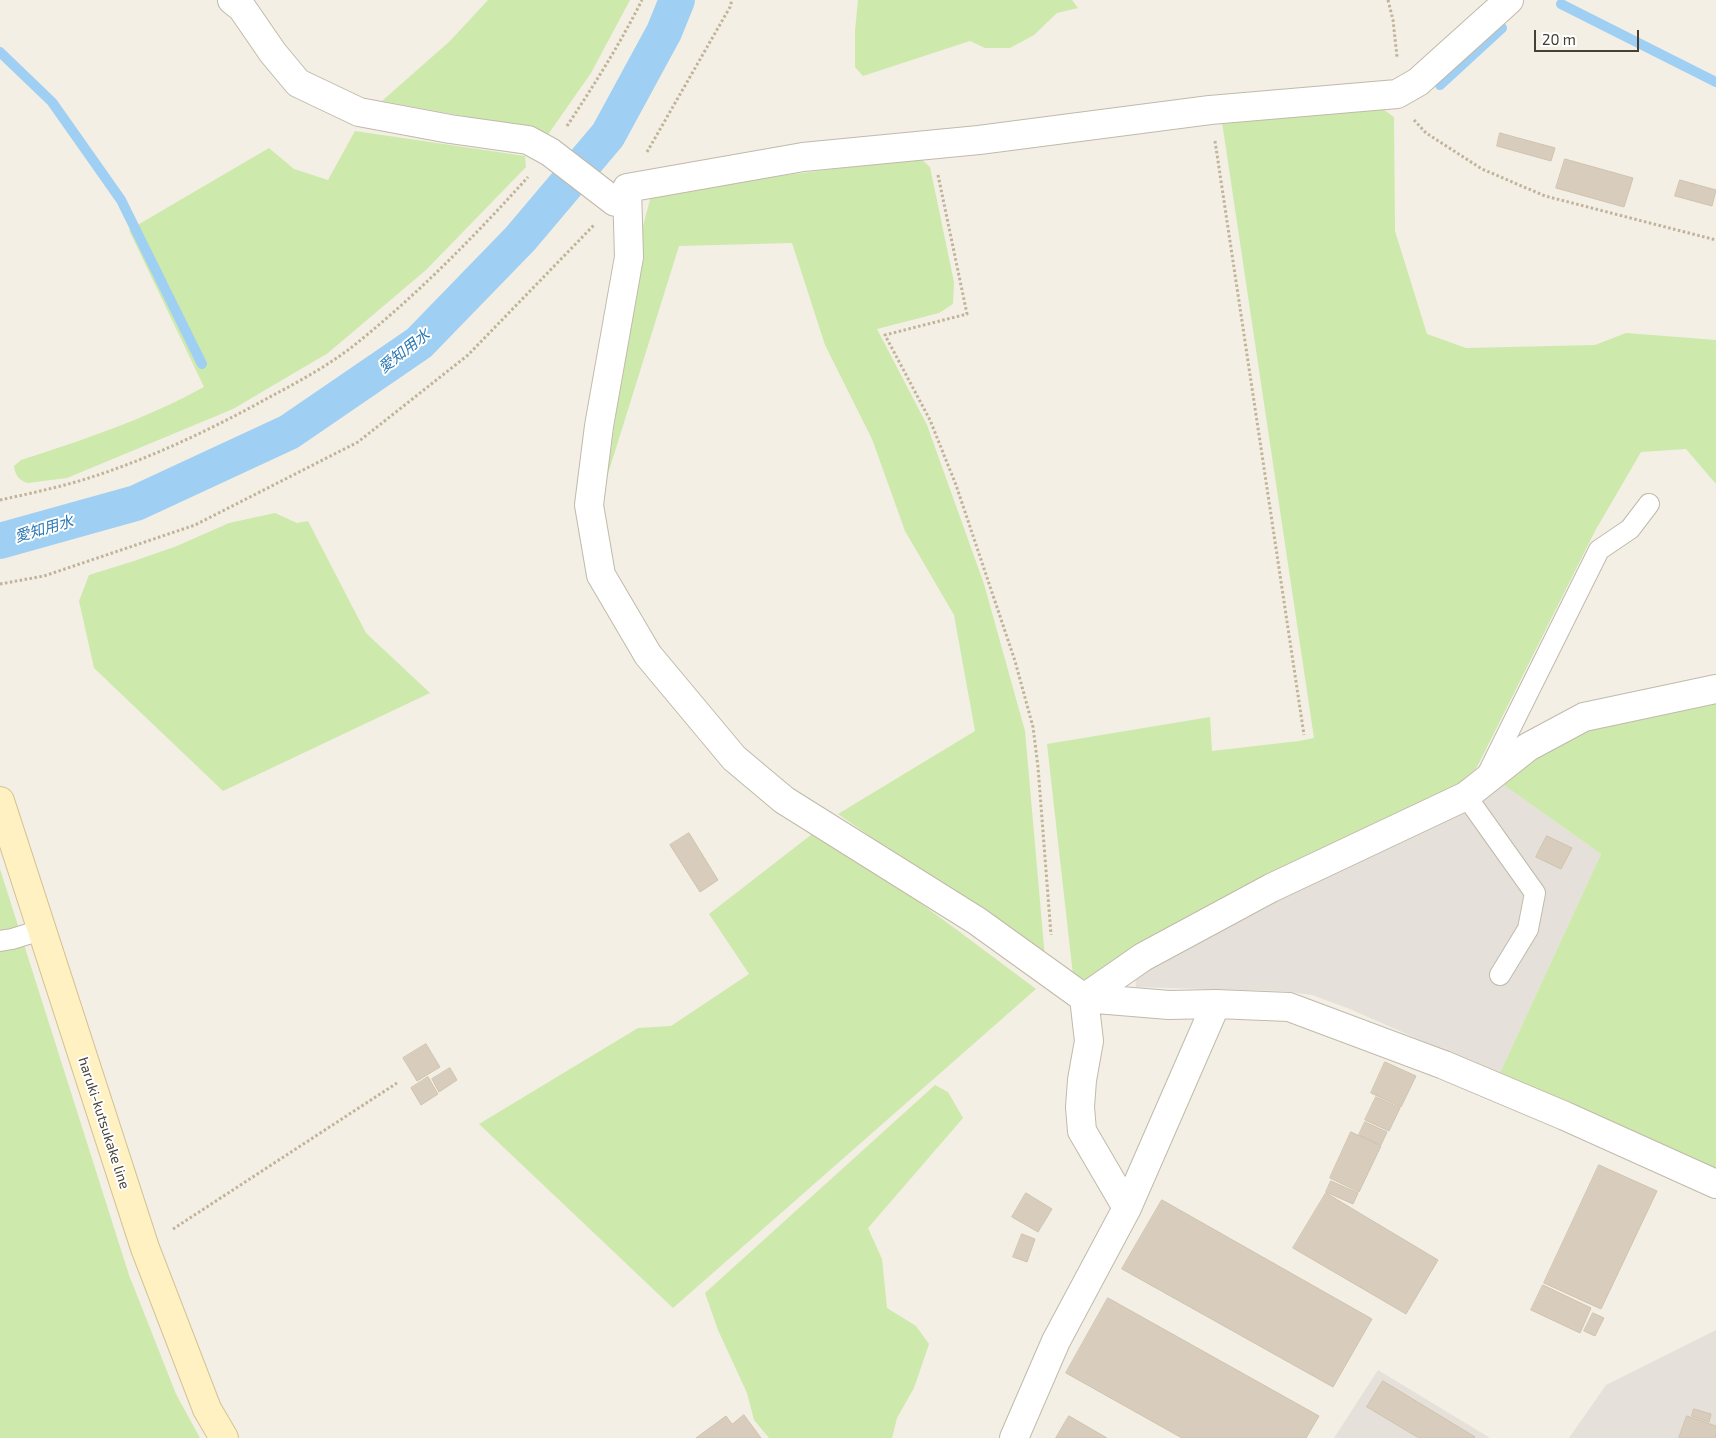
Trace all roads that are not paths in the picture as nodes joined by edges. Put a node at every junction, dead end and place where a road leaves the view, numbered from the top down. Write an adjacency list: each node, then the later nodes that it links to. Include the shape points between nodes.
1 (232, 0): 3 (street, via 242,8 298,83 359,112 528,140)
2 (1509, 0): 3 (street, via 1418,82 1397,94 1210,110 932,145 803,157)
3 (621, 195): 11 (street, via 629,258 599,426 589,505 601,575 648,655 734,758 784,800 977,921)
4 (1649, 504): 6 (lane, via 1630,529 1599,550)
5 (1716, 689): 6 (street, via 1584,717 1528,747)
6 (1475, 788): 10 (lane, via 1535,893 1528,929); 11 (street, via 1271,888 1142,957)
7 (0, 801): 8 (main road, haruki-kutsukake line)
8 (41, 930): 9 (lane); 15 (main road, haruki-kutsukake line, via 145,1248 207,1409)
9 (0, 940)
10 (1500, 976)
11 (1084, 998): 12 (street, via 1169,1005); 14 (street, via 1089,1041 1082,1080 1082,1131)
12 (1216, 1004): 13 (street, via 1289,1007 1452,1069); 14 (street)
13 (1716, 1184)
14 (1127, 1208): 16 (street, via 1056,1341)
15 (224, 1438)
16 (1014, 1438)

